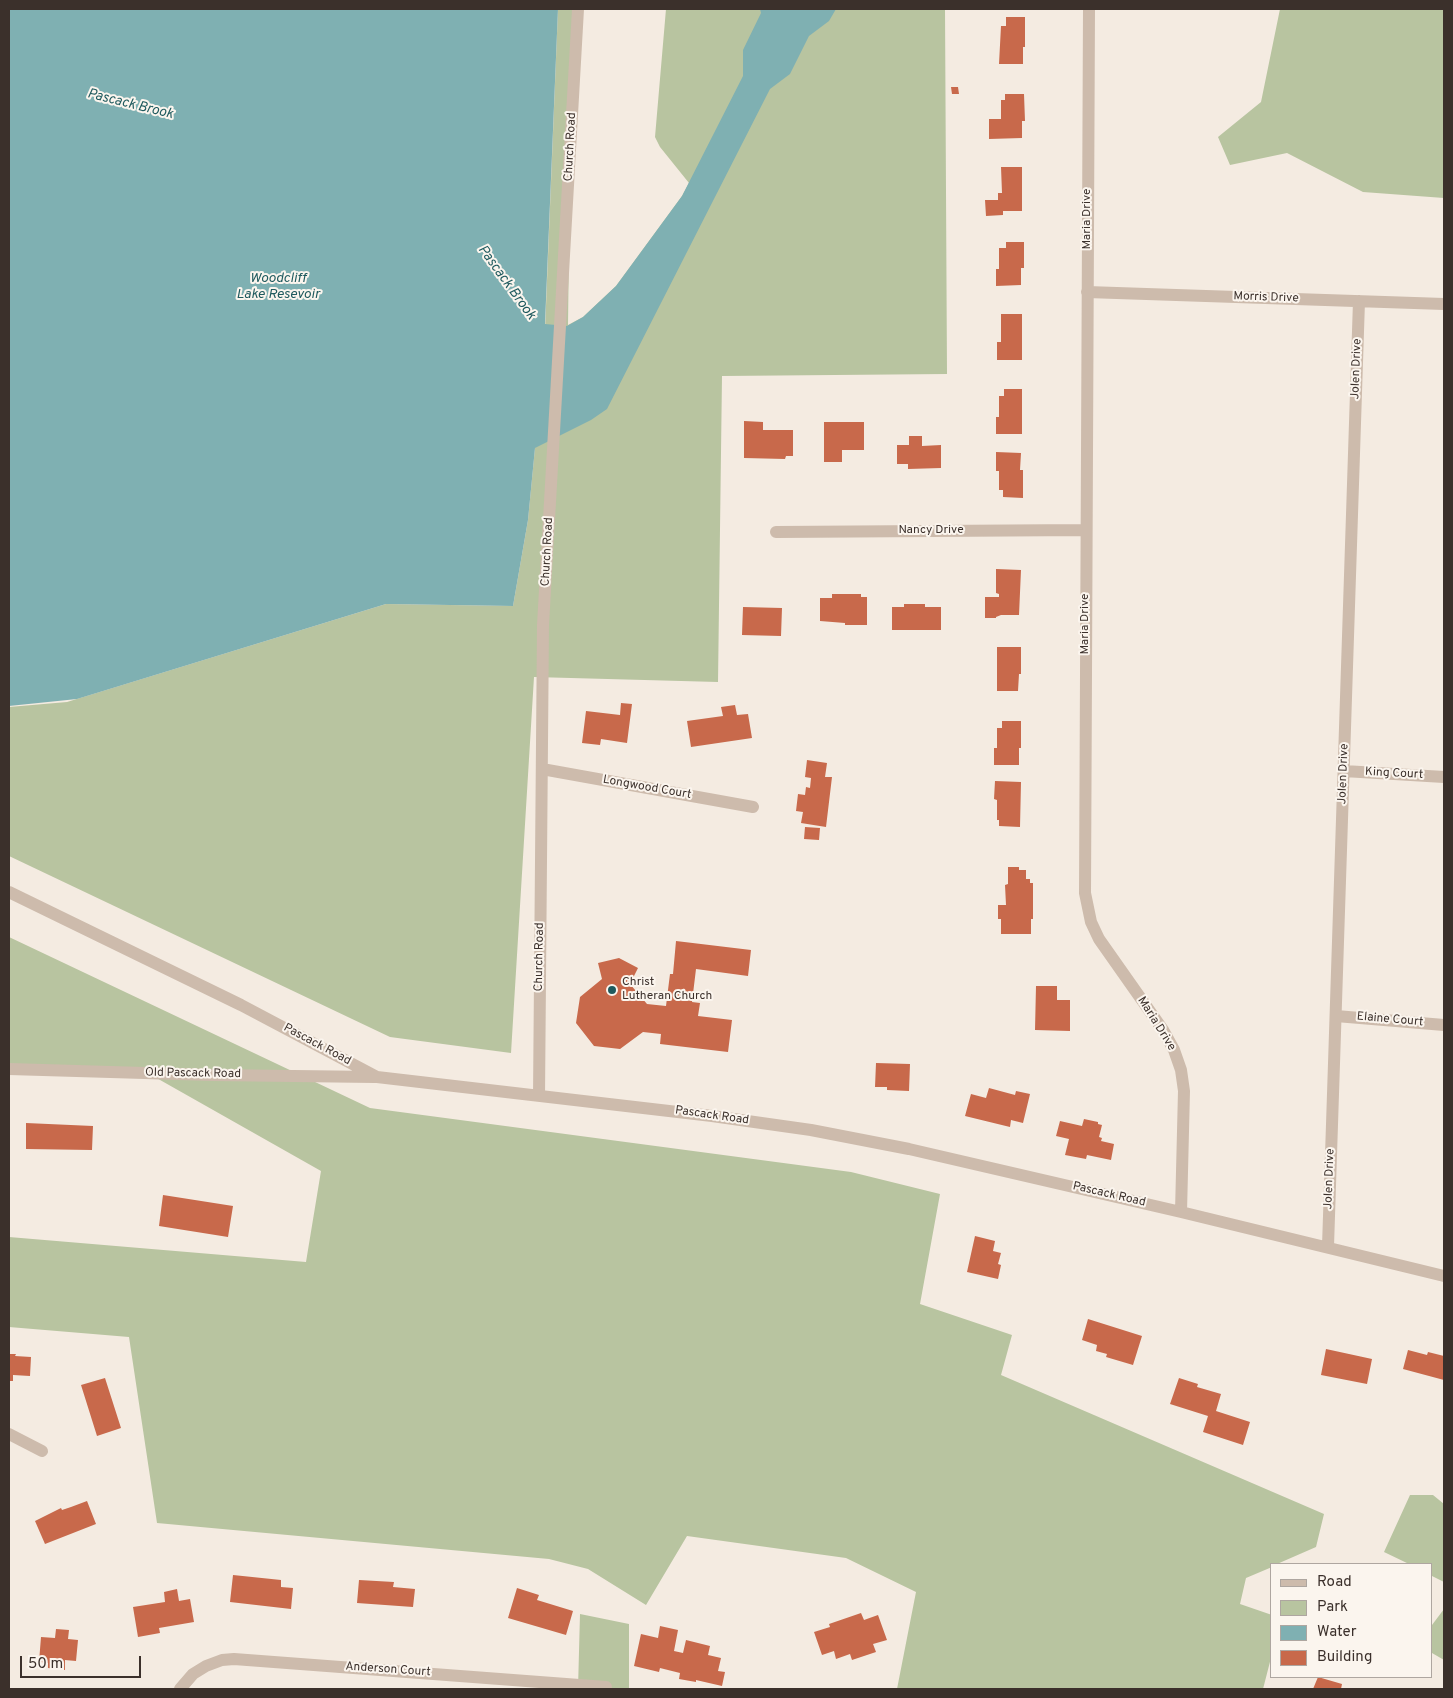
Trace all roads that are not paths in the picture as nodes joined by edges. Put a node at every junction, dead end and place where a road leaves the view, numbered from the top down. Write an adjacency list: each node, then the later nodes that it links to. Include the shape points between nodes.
1 (578, 9): 8 (street, Church Road, via 544,625)
2 (1089, 9): 3 (street, Maria Drive)
3 (1087, 292): 4 (street, Morris Drive); 6 (street, Maria Drive)
4 (1359, 301): 5 (street, Morris Drive); 9 (street, Jolen Drive)
5 (1444, 304)
6 (1086, 530): 7 (street, Nancy Drive); 18 (street, Maria Drive, via 1086,902 1099,939 1174,1050 1184,1091)
7 (776, 532)
8 (542, 769): 11 (street, Longwood Court); 17 (street, Church Road)
9 (1344, 771): 10 (street, King Court); 13 (street, Jolen Drive)
10 (1444, 777)
11 (753, 808)
12 (9, 892): 16 (street, Pascack Road)
13 (1336, 1016): 14 (street, Elaine Court); 19 (street, Jolen Drive)
14 (1444, 1025)
15 (9, 1069): 16 (street, Old Pascack Road)
16 (377, 1077): 17 (street, Pascack Road)
17 (539, 1096): 18 (street, Pascack Road, via 811,1130 946,1157)
18 (1181, 1212): 19 (street, Pascack Road)
19 (1328, 1246): 20 (street, Pascack Road)
20 (1444, 1276)
21 (9, 1434): 22 (street)
22 (42, 1451)
23 (606, 1687): 24 (street, Anderson Court, via 234,1659 206,1666 193,1674)
24 (180, 1689)

